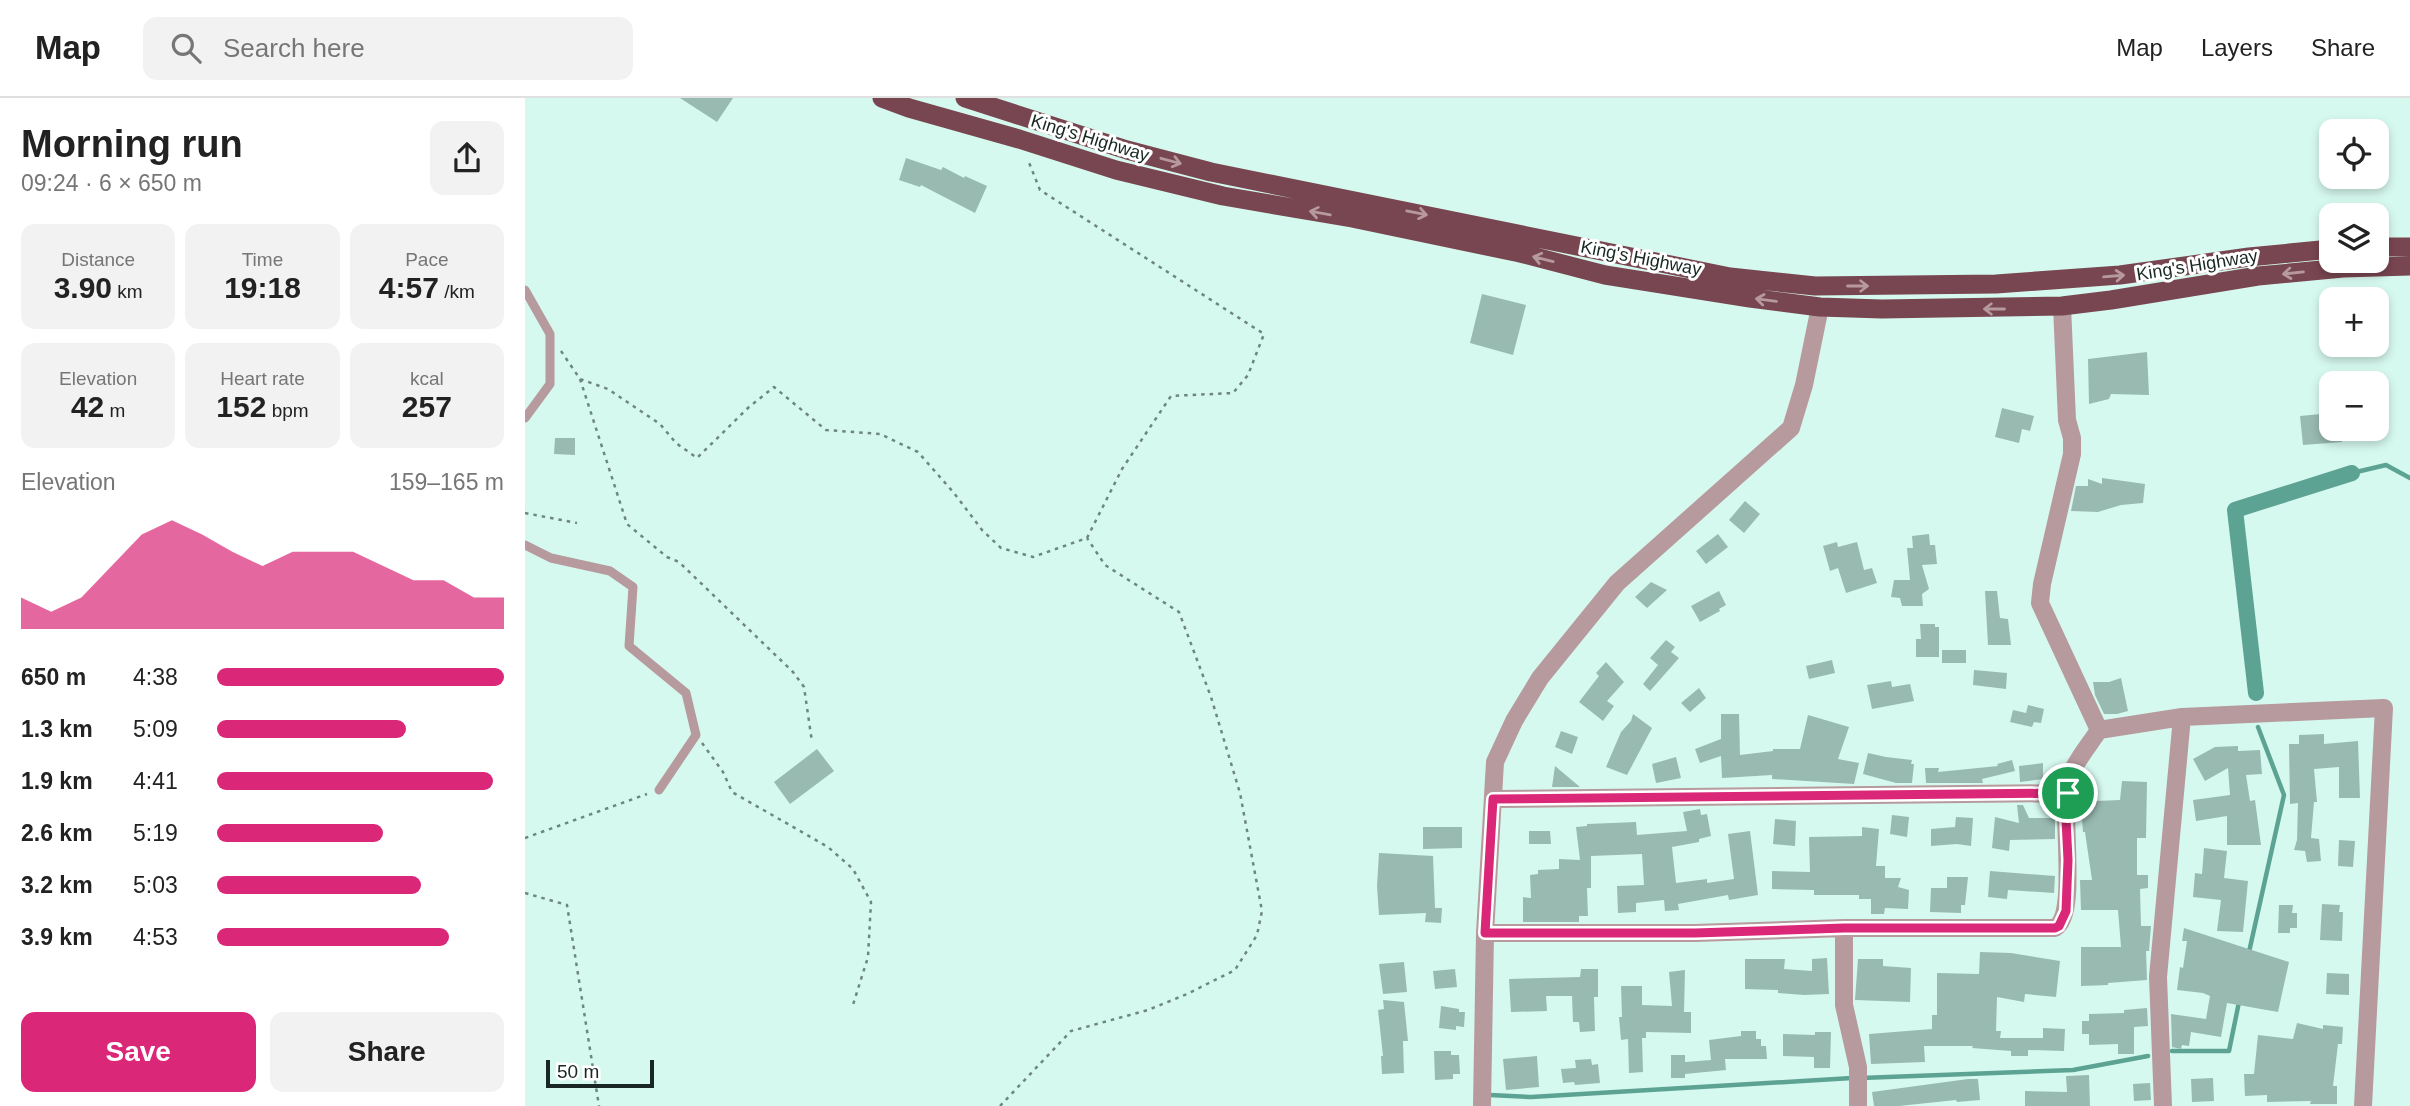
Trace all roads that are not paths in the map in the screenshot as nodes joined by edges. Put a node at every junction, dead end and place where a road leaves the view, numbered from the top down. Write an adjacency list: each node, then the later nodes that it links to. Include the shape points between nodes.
1 (882, 98): 9 (highway, King's Highway, one-way to 1, via 1605,275 1520,253 1223,196 1116,170)
2 (965, 98): 5 (highway, King's Highway, one-way to 5, via 1211,172 1730,277 1815,286 1996,284 2120,275)
3 (2389, 247): 4 (highway)
4 (2410, 247)
5 (2319, 250)
6 (2410, 266): 8 (highway, King's Highway, one-way to 8, via 2258,276)
7 (525, 290): 10 (lane, via 550,334 550,384)
8 (2062, 306): 9 (highway, King's Highway, one-way to 9); 13 (street, via 2072,454 2040,603)
9 (1820, 307): 16 (street, via 1791,428 1617,583 1549,667 1514,721 1495,762)
10 (525, 418)
11 (525, 545): 14 (lane, via 551,558 610,571 633,587 629,646 686,692 697,735)
12 (2182, 717): 13 (street); 21 (street, via 2158,977); 22 (street, via 2384,708)
13 (2099, 730): 15 (street, via 2070,777)
14 (659, 790)
15 (2068, 793): 16 (street); 17 (street, via 2066,911 2059,926)
16 (1493, 799): 18 (street)
17 (1844, 928): 18 (street); 20 (street, via 1844,1006 1858,1076)
18 (1485, 933): 19 (street)
19 (1482, 1106)
20 (1858, 1106)
21 (2163, 1106)
22 (2363, 1106)

